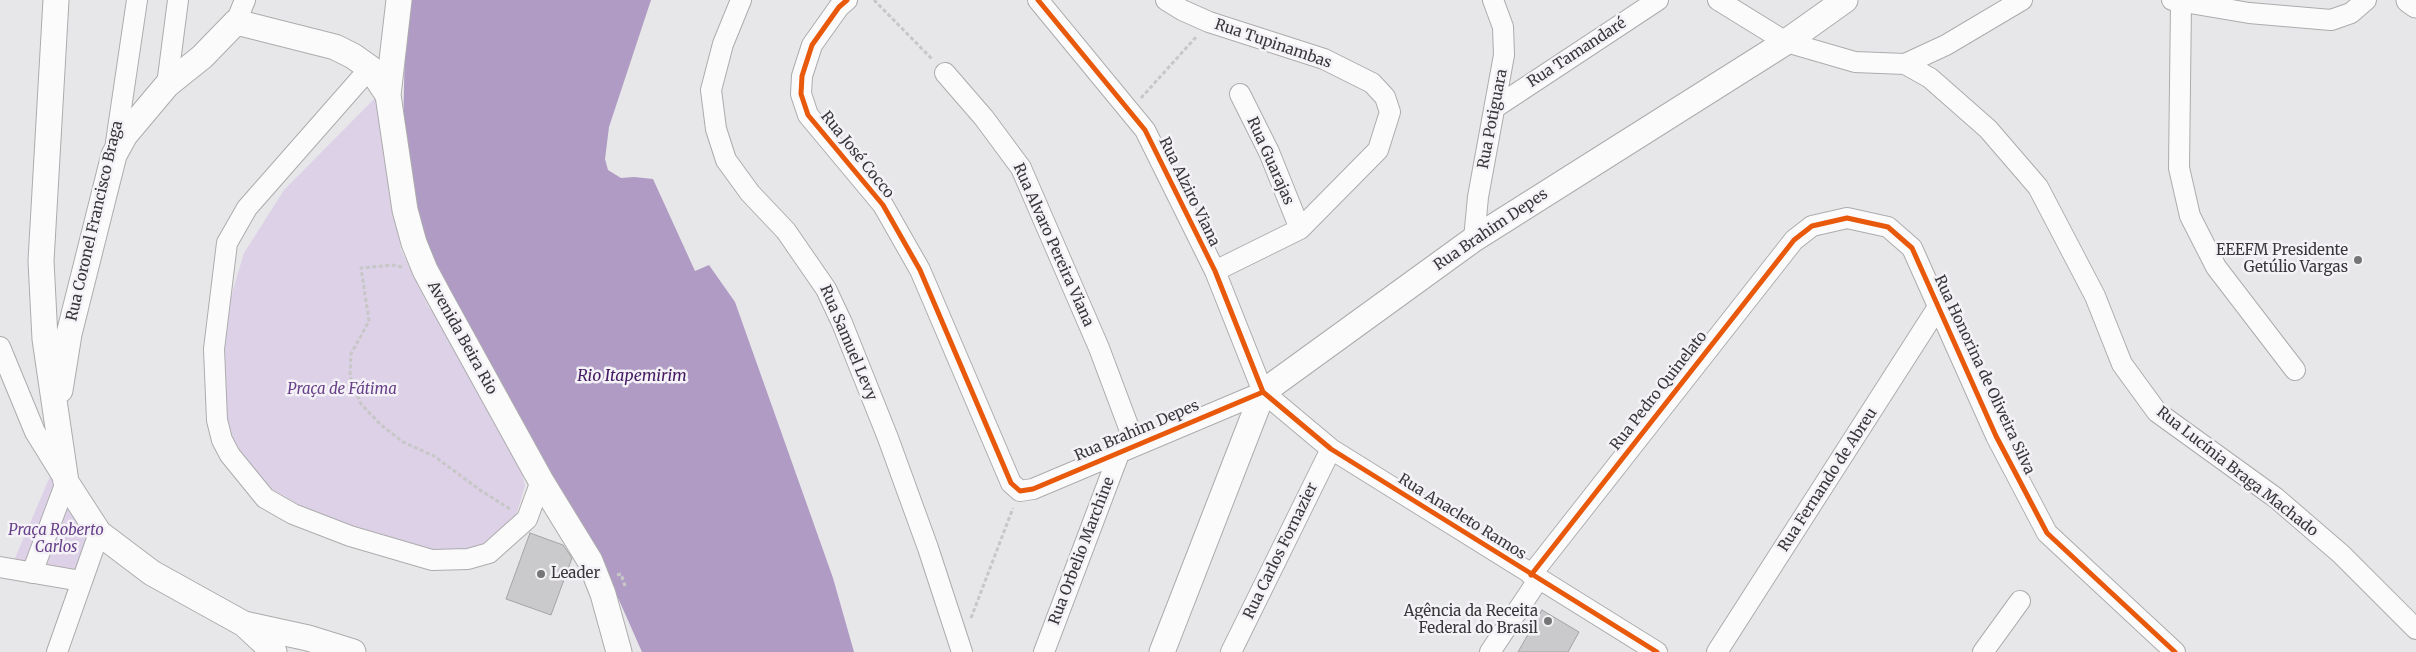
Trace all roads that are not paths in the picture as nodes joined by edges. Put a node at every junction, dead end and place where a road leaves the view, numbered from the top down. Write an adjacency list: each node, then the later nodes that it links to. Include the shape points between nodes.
1 (56, 0): 36 (main road, via 41,261 45,339)
2 (138, 0): 27 (street, Rua Coronel Francisco Braga)
3 (178, 0): 23 (street)
4 (399, 0): 25 (main road, Avenida Beira Rio)
5 (741, 0): 50 (street, Rua Samuel Levy, via 723,44 711,90 716,130 726,160 750,193 786,231 826,289 888,438)
6 (848, 0): 41 (street, Rua José Cocco, via 839,7 812,45 802,76 801,94 808,115 882,205 920,270 1011,483)
7 (1038, 0): 31 (street, Rua Alziro Viana, via 1144,130)
8 (1166, 0): 29 (street, Rua Tupinambas, via 1209,22 1324,59 1372,84 1384,98 1390,112 1378,150)
9 (1492, 0): 26 (street, Rua Potiguara, via 1504,27 1504,55)
10 (1658, 0): 26 (street, Rua Tamandaré)
11 (1718, 0): 19 (street)
12 (1845, 0): 19 (main road, Rua Brahim Depes)
13 (2022, 0): 20 (street, via 1946,46)
14 (2366, 0): 16 (street, via 2351,13 2331,20 2249,13)
15 (2409, 0): 17 (main road)
16 (2177, 1): 34 (street, via 2179,168 2190,216 2216,267)
17 (2416, 4)
18 (240, 11): 21 (main road, via 335,47); 23 (main road, via 202,57)
19 (1786, 42): 20 (street, via 1855,62); 30 (main road, Rua Brahim Depes)
20 (1905, 64): 49 (street, Rua Lucínia Braga Machado, via 1930,78 1988,129 2038,187 2095,296 2122,364 2157,412 2276,498 2341,554)
21 (370, 68): 25 (main road); 39 (street, via 259,193 227,243 214,349 216,420 222,440 230,455 265,498 293,514 350,536 432,560 468,559 489,553 527,519)
22 (945, 73): 37 (street, Rua Alvaro Pereira Viana, via 1021,168 1099,348)
23 (167, 84): 27 (main road, via 125,135)
24 (1240, 94): 29 (street, Rua Guarajas, via 1269,152)
25 (388, 95): 39 (main road, Avenida Beira Rio, via 405,210 425,270)
26 (1496, 107): 30 (street, Rua Potiguara, via 1478,197)
27 (114, 155): 36 (main road, Rua Coronel Francisco Braga, via 69,334)
28 (1812, 226): 32 (street, Rua Honorina de Oliveira Silva, via 1847,218 1888,227 1912,248); 45 (street, Rua Pedro Quinelato, via 1794,240)
29 (1300, 229): 31 (street, Rua Tupinambas)
30 (1474, 239): 35 (main road, Rua Brahim Depes)
31 (1215, 271): 35 (street, Rua Alziro Viana)
32 (1938, 307): 60 (street, Rua Fernando de Abreu); 62 (street, Rua Honorina de Oliveira Silva, via 1996,436 2047,533)
33 (0, 347): 40 (street, via 35,432)
34 (2295, 370)
35 (1263, 392): 37 (street, Rua Brahim Depes); 38 (street, Rua Anacleto Ramos); 56 (main road)
36 (56, 412): 40 (main road)
37 (1128, 448): 41 (street, Rua Brahim Depes, via 1033,489); 55 (street, Rua Orbelio Marchine)
38 (1331, 449): 45 (street, Rua Anacleto Ramos); 57 (street, Rua Carlos Fornazier)
39 (541, 481): 54 (main road, Avenida Beira Rio, via 590,561)
40 (66, 482): 42 (main road); 44 (street)
41 (1020, 491)
42 (99, 533): 46 (street); 48 (main road, via 152,573)
43 (0, 567): 44 (street)
44 (32, 573): 46 (street)
45 (1534, 578): 58 (street, Rua Pedro Quinelato); 59 (street, Rua Anacleto Ramos)
46 (81, 581): 51 (street)
47 (2020, 601): 61 (street)
48 (244, 624): 52 (main road); 53 (main road)
49 (2416, 628)
50 (961, 649)
51 (57, 652)
52 (274, 652)
53 (354, 652)
54 (619, 652)
55 (1044, 652)
56 (1162, 652)
57 (1231, 652)
58 (1490, 652)
59 (1656, 652)
60 (1717, 652)
61 (1983, 652)
62 (2175, 652)

